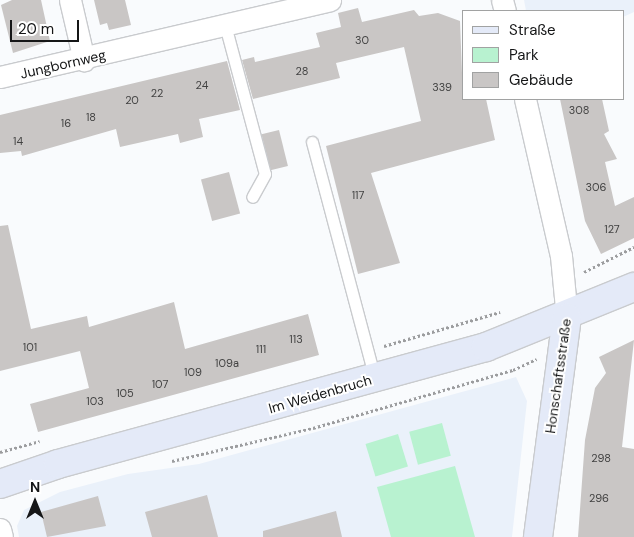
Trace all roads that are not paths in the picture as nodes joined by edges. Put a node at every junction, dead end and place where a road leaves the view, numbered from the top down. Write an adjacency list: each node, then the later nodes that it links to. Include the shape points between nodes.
1 (70, 0): 4 (street)
2 (330, 0): 3 (street, Jungbornweg)
3 (225, 25): 4 (street, Jungbornweg); 8 (lane, via 264,174)
4 (84, 60): 5 (street, Jungbornweg)
5 (0, 77)
6 (525, 100): 10 (street, Honschaftsstraße, via 566,283)
7 (312, 142): 11 (lane)
8 (252, 197)
9 (634, 287): 10 (street, Im Weidenbruch)
10 (567, 318): 11 (street, Im Weidenbruch, via 486,347); 15 (street, Honschaftsstraße)
11 (375, 378): 12 (street, Im Weidenbruch, via 58,464)
12 (0, 484)
13 (0, 529): 14 (street)
14 (2, 537)
15 (538, 537)

